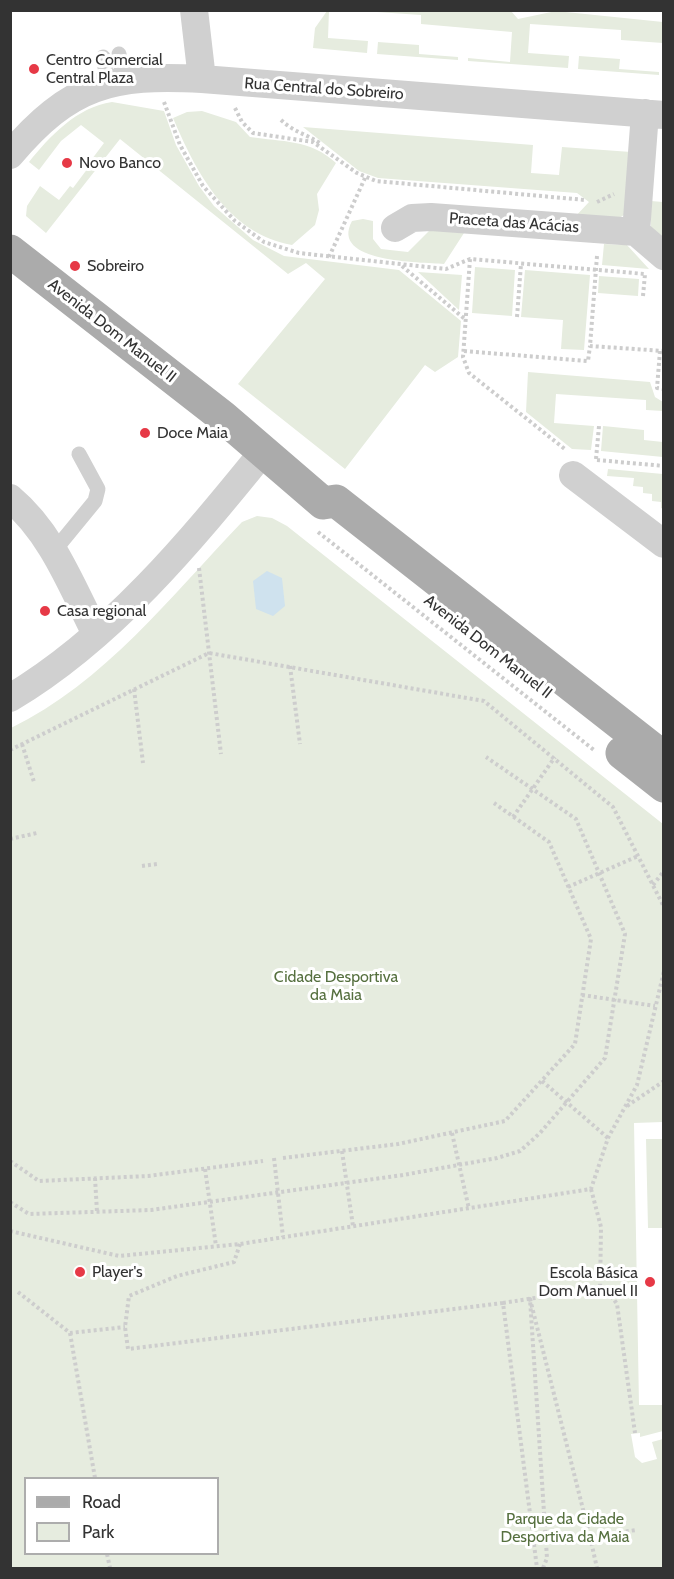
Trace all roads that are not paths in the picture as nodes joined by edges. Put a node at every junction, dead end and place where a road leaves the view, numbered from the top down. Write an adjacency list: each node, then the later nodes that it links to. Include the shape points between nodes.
1 (194, 10): 2 (street)
2 (202, 79): 3 (street, Rua Central do Sobreiro); 4 (street, Rua Central do Sobreiro, via 151,77 113,68 53,111)
3 (654, 114): 6 (street)
4 (10, 155)
5 (395, 228): 6 (street, Praceta das Acácias, via 412,218 431,217)
6 (636, 232): 8 (street)
7 (10, 251): 9 (main road, Avenida Dom Manuel II)
8 (654, 269)
9 (263, 452): 13 (main road, Avenida Dom Manuel II); 16 (street, via 148,584)
10 (79, 454): 15 (lane, via 98,489 95,501)
11 (580, 461): 14 (street)
12 (10, 498): 15 (street, via 23,508)
13 (319, 516): 18 (main road, Avenida Dom Manuel II, via 336,501); 19 (main road, Avenida Dom Manuel II)
14 (663, 544)
15 (54, 551): 16 (street)
16 (96, 634): 17 (street, via 64,664)
17 (10, 698)
18 (663, 758)
19 (663, 786)

